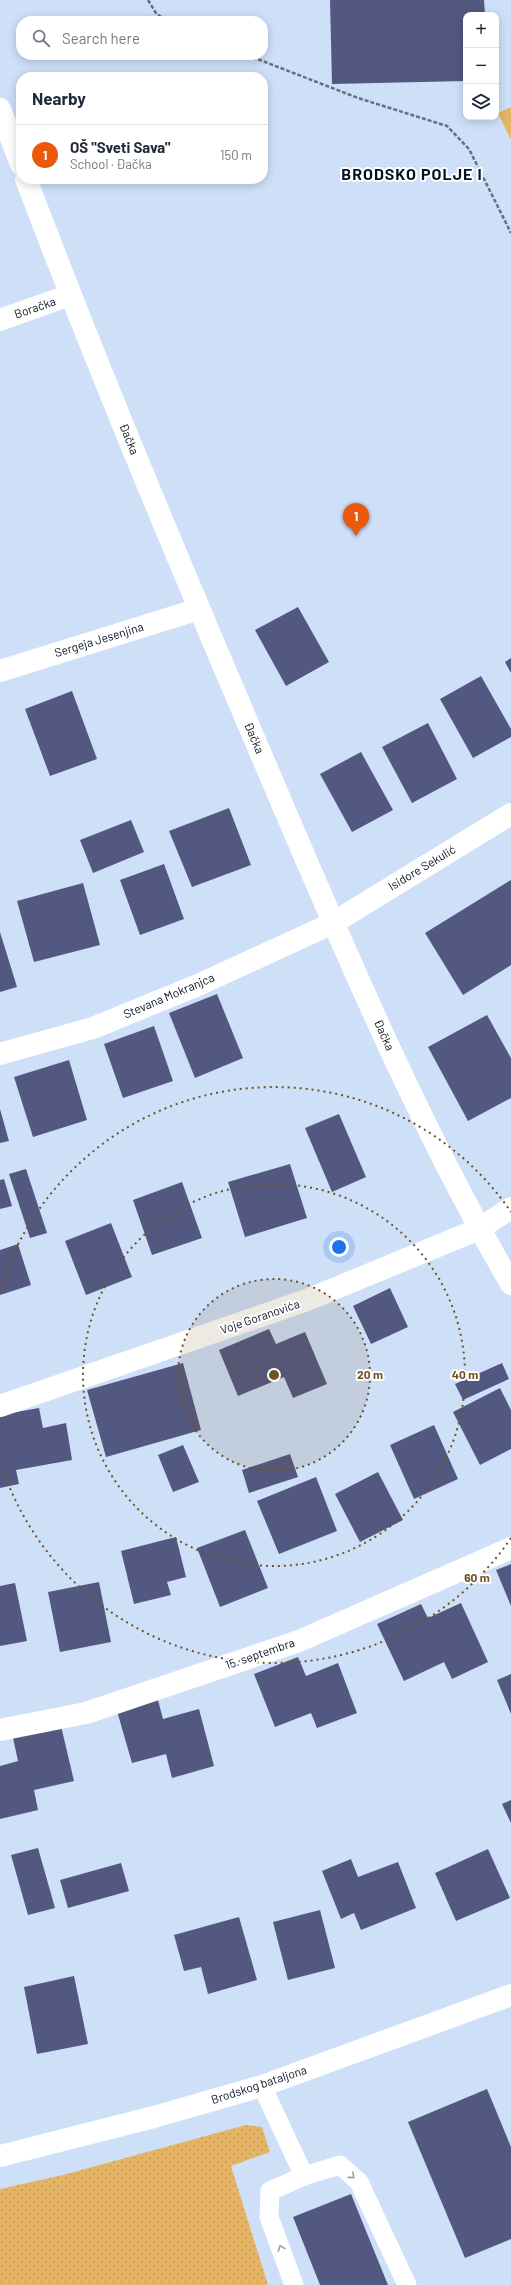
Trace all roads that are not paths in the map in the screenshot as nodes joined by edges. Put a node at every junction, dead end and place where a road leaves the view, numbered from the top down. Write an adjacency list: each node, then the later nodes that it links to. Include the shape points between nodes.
1 (0, 109): 2 (street)
2 (16, 152)
3 (28, 184): 4 (street, Đačka)
4 (70, 295): 5 (street, Boračka); 6 (street, Đačka)
5 (0, 320)
6 (199, 609): 7 (street, Sergeja Jesenjina); 9 (street, Đačka)
7 (0, 671)
8 (511, 814): 9 (street, Isidore Sekulić)
9 (333, 922): 10 (street, Stevana Mokranjca, via 198,985 93,1028); 12 (street, Đačka, via 400,1069)
10 (0, 1054)
11 (511, 1208): 12 (street, Voje Goranovića)
12 (479, 1229): 13 (street, Đačka); 14 (street, Voje Goranovića, via 307,1300)
13 (511, 1284)
14 (0, 1406)
15 (511, 1548): 16 (street, 15. septembra, via 299,1640 86,1713)
16 (0, 1730)
17 (511, 1995): 18 (street, Brodskog bataljona)
18 (262, 2086): 19 (street, Brodskog bataljona, via 154,2117); 20 (lane)
19 (0, 2156)
20 (304, 2176): 21 (lane, one-way to 20, via 269,2217 270,2191); 22 (lane, one-way to 22, via 340,2165 359,2182)
21 (294, 2285)
22 (407, 2285)

